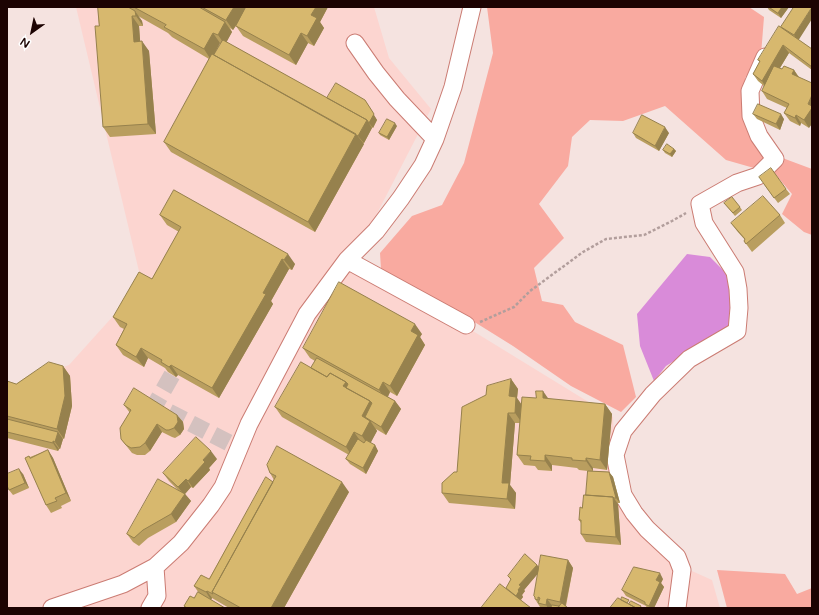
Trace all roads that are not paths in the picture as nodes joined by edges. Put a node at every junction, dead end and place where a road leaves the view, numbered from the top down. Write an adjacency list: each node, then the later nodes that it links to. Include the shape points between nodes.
1 (472, 7): 4 (street, via 453,87)
2 (773, 42): 10 (street, via 750,91 751,116 759,136 775,159 758,176 736,183 700,204 704,223 735,272 739,308 737,331 689,358 653,394 623,431 615,455 623,495 634,514 677,557 682,570)
3 (355, 43): 4 (street, via 393,94)
4 (435, 139): 5 (street, via 423,165 401,198 376,231)
5 (347, 260): 6 (street); 7 (street, via 307,314 249,424 223,487 181,543)
6 (466, 325)
7 (155, 567): 8 (street, via 123,584); 9 (street, via 157,596)
8 (52, 608)
9 (150, 608)
10 (677, 608)

